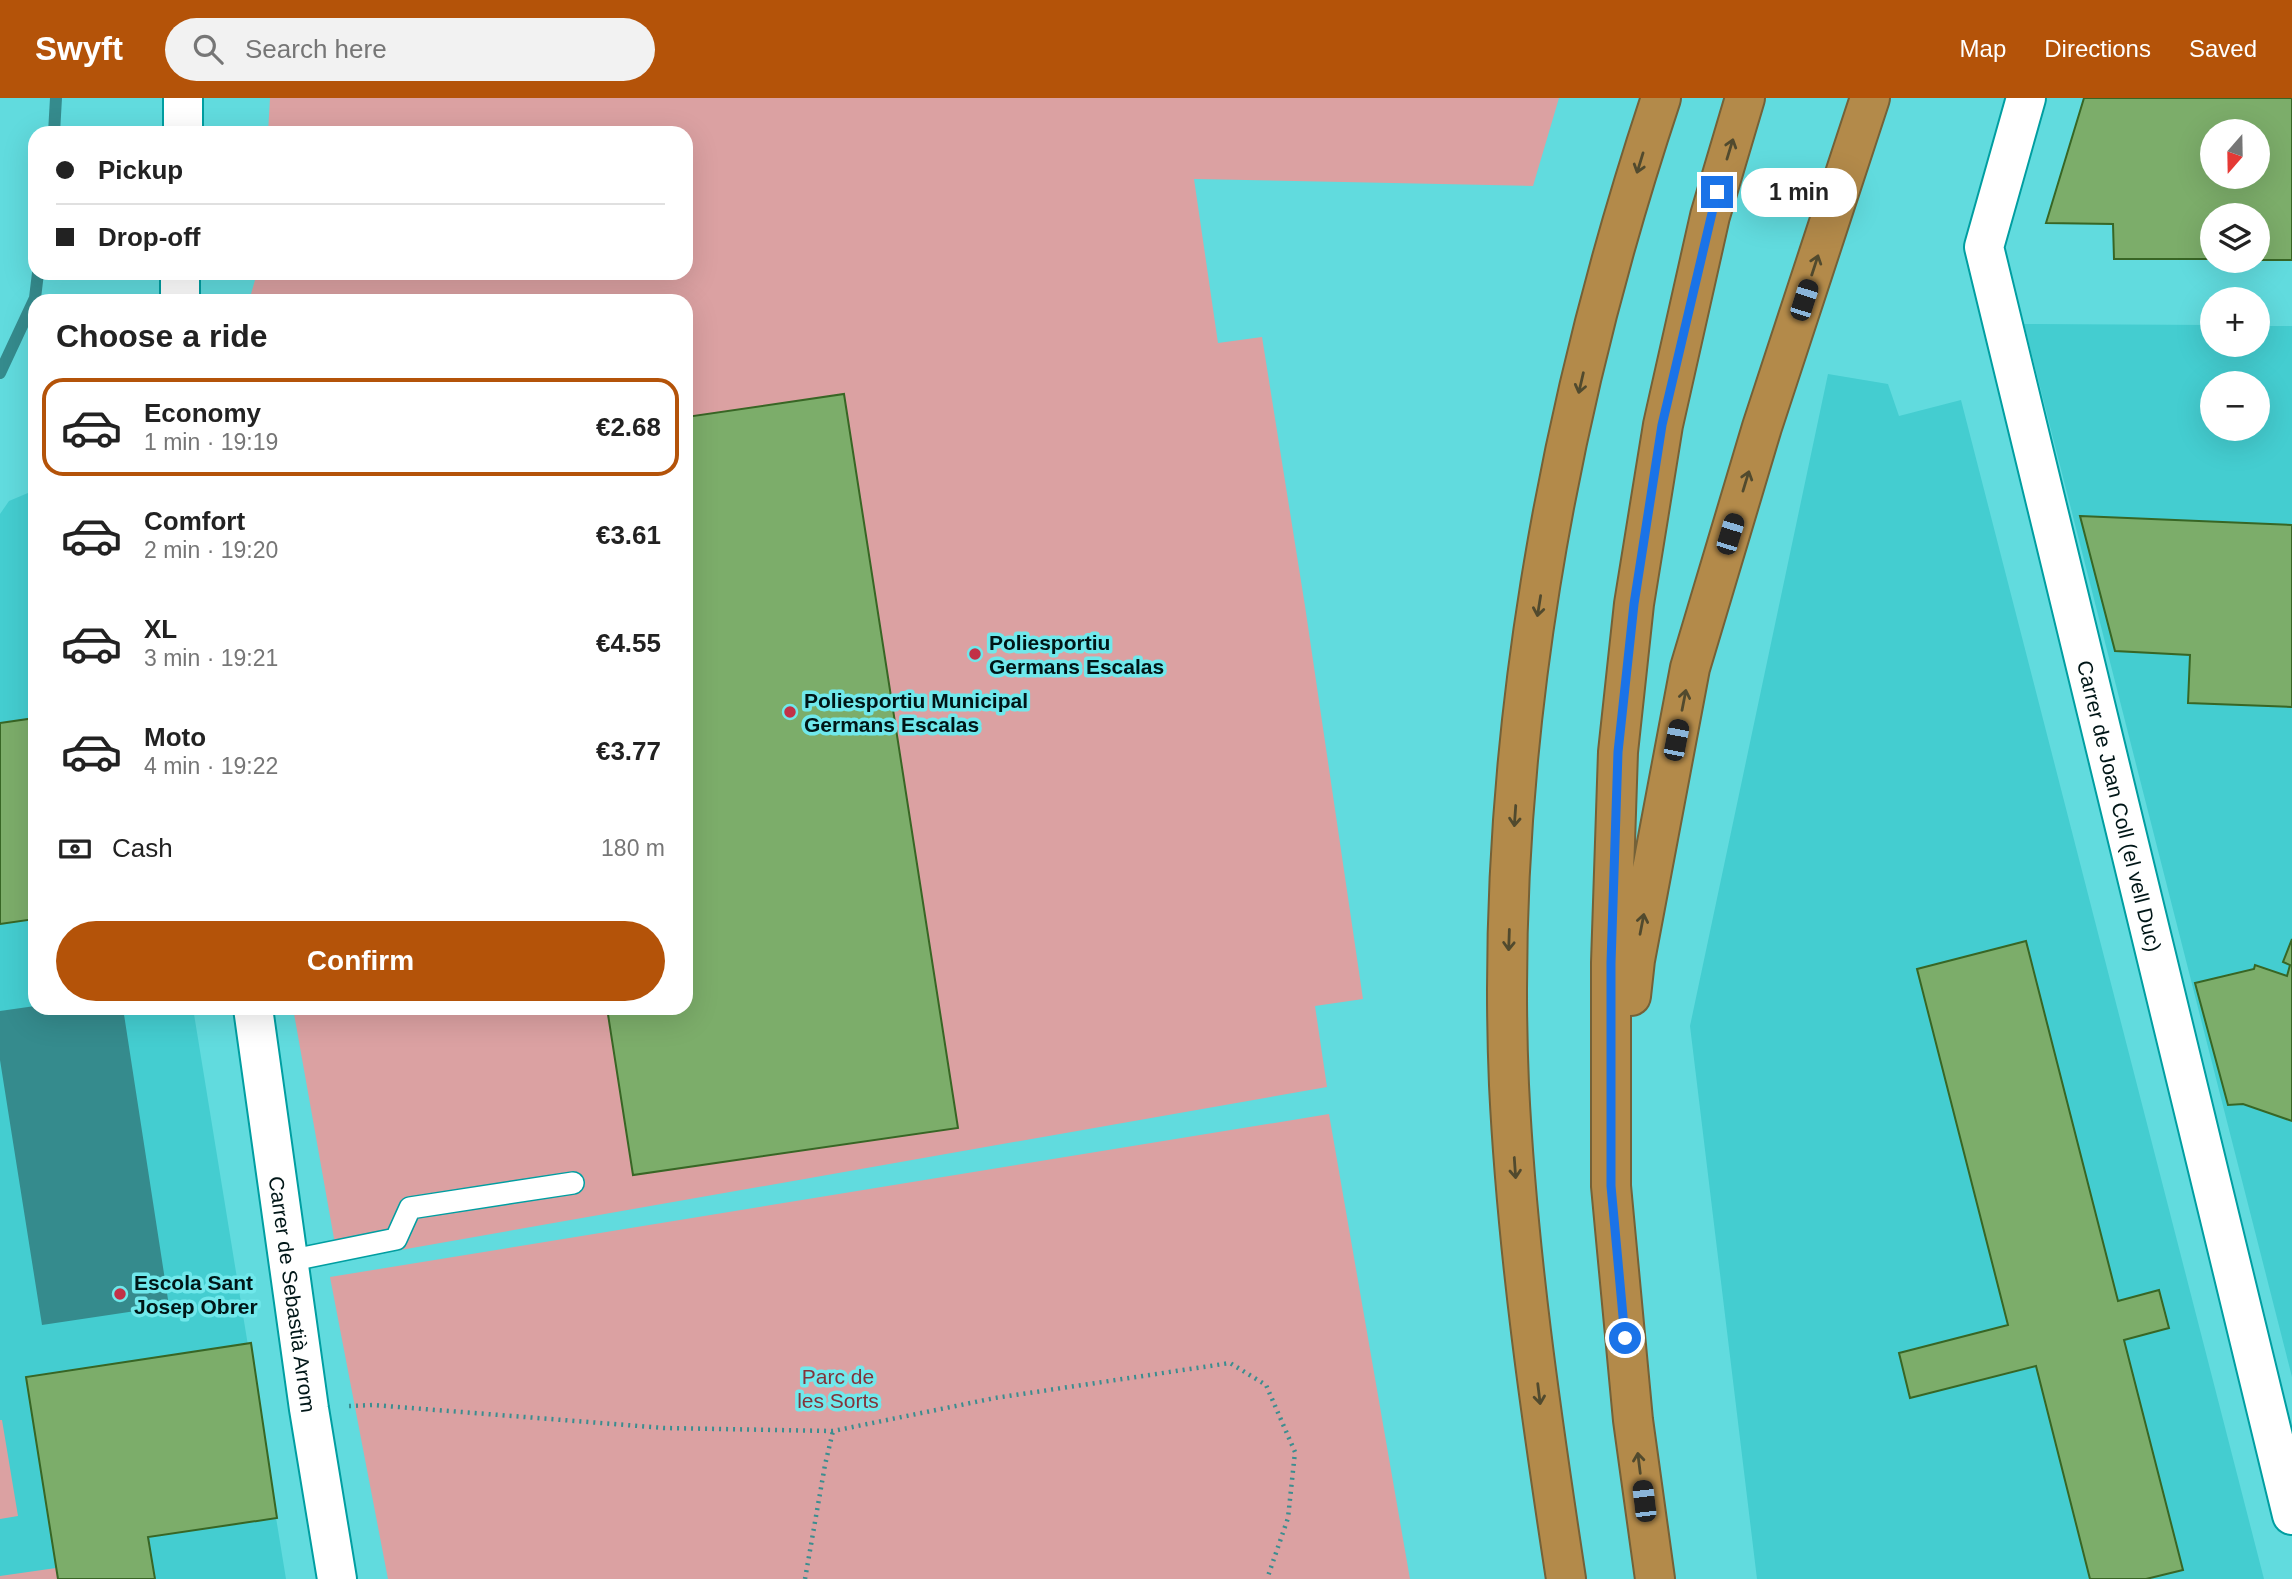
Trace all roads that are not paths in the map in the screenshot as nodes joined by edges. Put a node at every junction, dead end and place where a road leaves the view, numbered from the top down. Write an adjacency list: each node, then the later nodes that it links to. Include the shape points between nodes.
1 (183, 98): 6 (street)
2 (1661, 98): 13 (highway, one-way to 13, via 1592,336 1548,547 1524,719 1511,872 1508,1021 1516,1192)
3 (1745, 98): 9 (highway, one-way to 3, via 1617,779 1634,604 1662,425 1710,216)
4 (1870, 98): 9 (highway, one-way to 4, via 1635,960 1690,668 1762,427)
5 (2026, 98): 11 (street, Carrer de Joan Coll (el vell Duc), via 1984,247)
6 (183, 126)
7 (254, 1015): 10 (street, Carrer de Sebastià Arrom)
8 (573, 1182): 10 (lane, via 410,1208 396,1239)
9 (1611, 1186): 14 (highway, one-way to 9, via 1633,1420)
10 (288, 1261): 12 (street, Carrer de Sebastià Arrom)
11 (2292, 1515)
12 (337, 1579)
13 (1566, 1579)
14 (1655, 1579)

